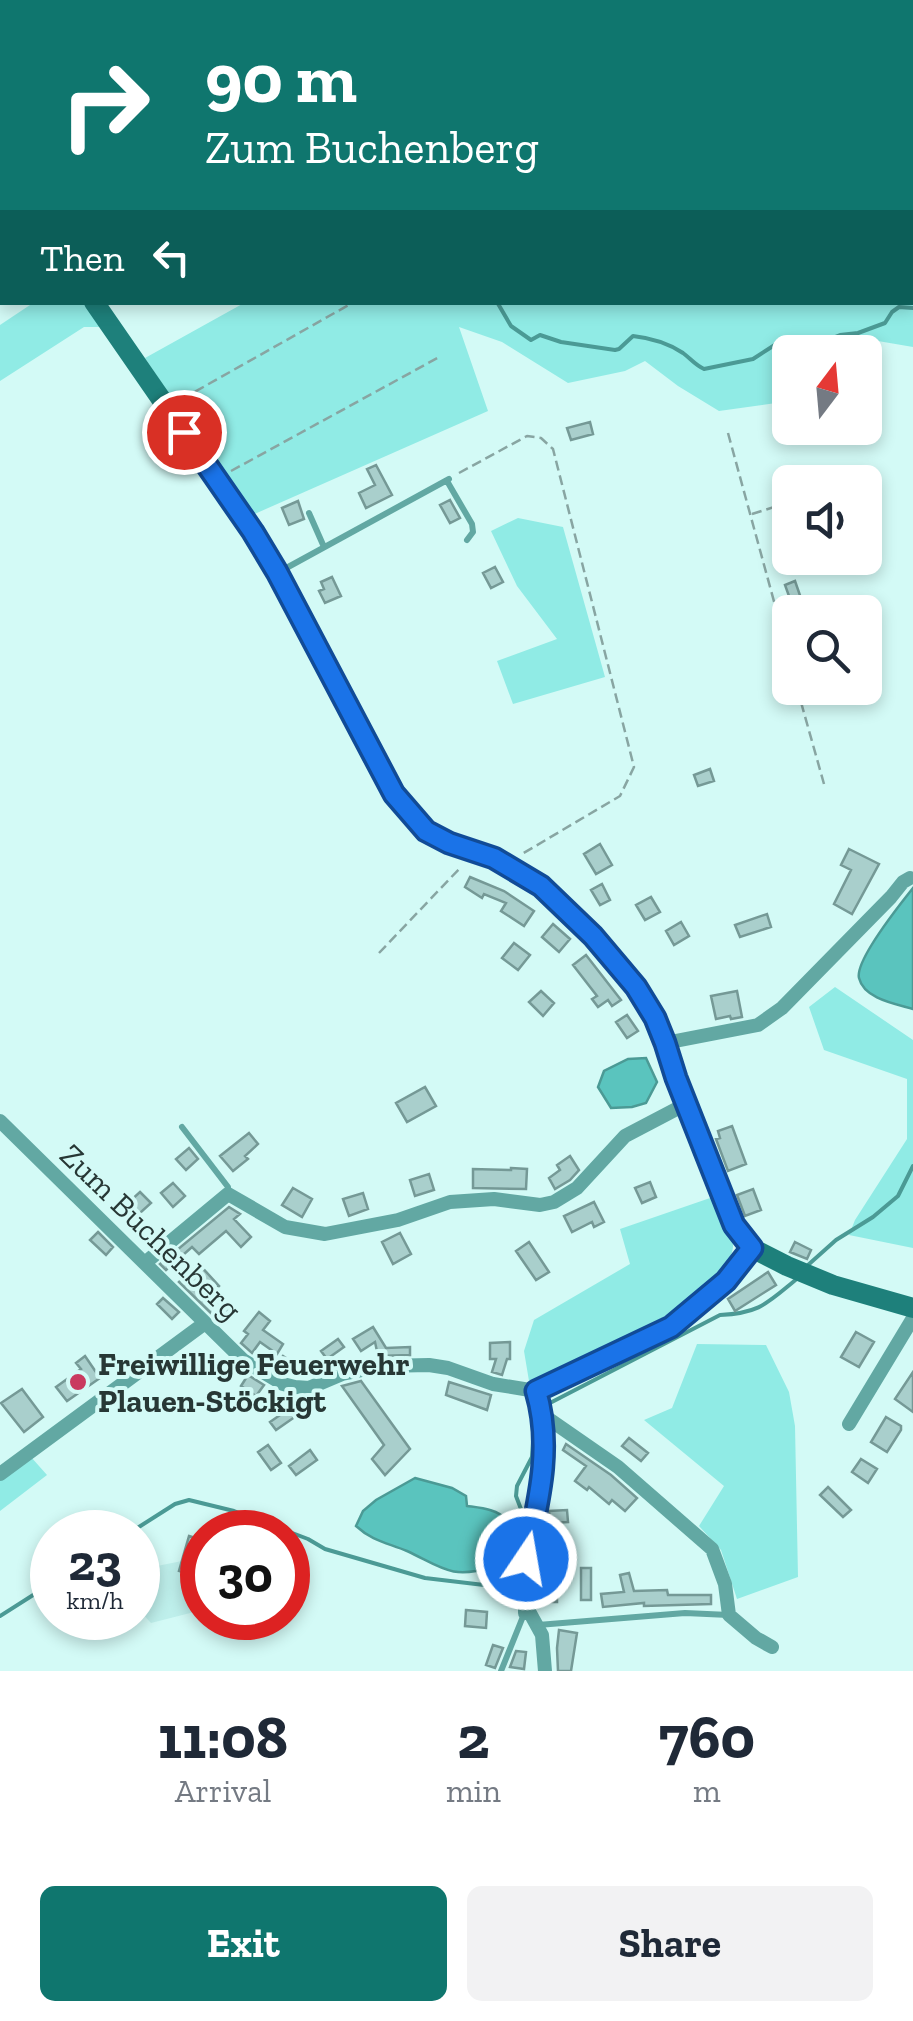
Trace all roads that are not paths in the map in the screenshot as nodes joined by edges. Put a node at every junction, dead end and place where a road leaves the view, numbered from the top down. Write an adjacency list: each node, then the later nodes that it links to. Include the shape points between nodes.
1 (96, 305): 5 (street)
2 (308, 514): 4 (lane)
3 (467, 540): 4 (lane, via 472,524 448,480)
4 (324, 547): 5 (lane)
5 (277, 572): 7 (street, via 394,794 426,831 512,866 541,886 636,987)
6 (910, 878): 7 (street, via 758,1025)
7 (665, 1043): 8 (street)
8 (686, 1104): 11 (street, via 625,1136 577,1188 554,1202 450,1202 325,1234 285,1226); 12 (street, via 734,1225)
9 (0, 1121): 13 (street, Zum Buchenberg)
10 (182, 1127): 11 (lane)
11 (228, 1194): 13 (street)
12 (752, 1248): 14 (street, via 834,1285); 17 (street, via 726,1281 671,1327)
13 (146, 1262): 16 (street, Zum Buchenberg)
14 (913, 1308)
15 (913, 1318): 19 (street)
16 (205, 1323): 17 (street, Zum Buchenberg, via 243,1360 295,1388 383,1366 429,1365); 20 (street)
17 (536, 1391): 18 (street)
18 (544, 1416): 21 (street); 22 (street, via 618,1467 712,1548)
19 (849, 1424)
20 (0, 1474)
21 (525, 1608): 23 (street); 25 (lane)
22 (729, 1615): 23 (lane); 24 (street)
23 (536, 1625): 26 (street)
24 (772, 1647)
25 (501, 1671)
26 (545, 1671)

